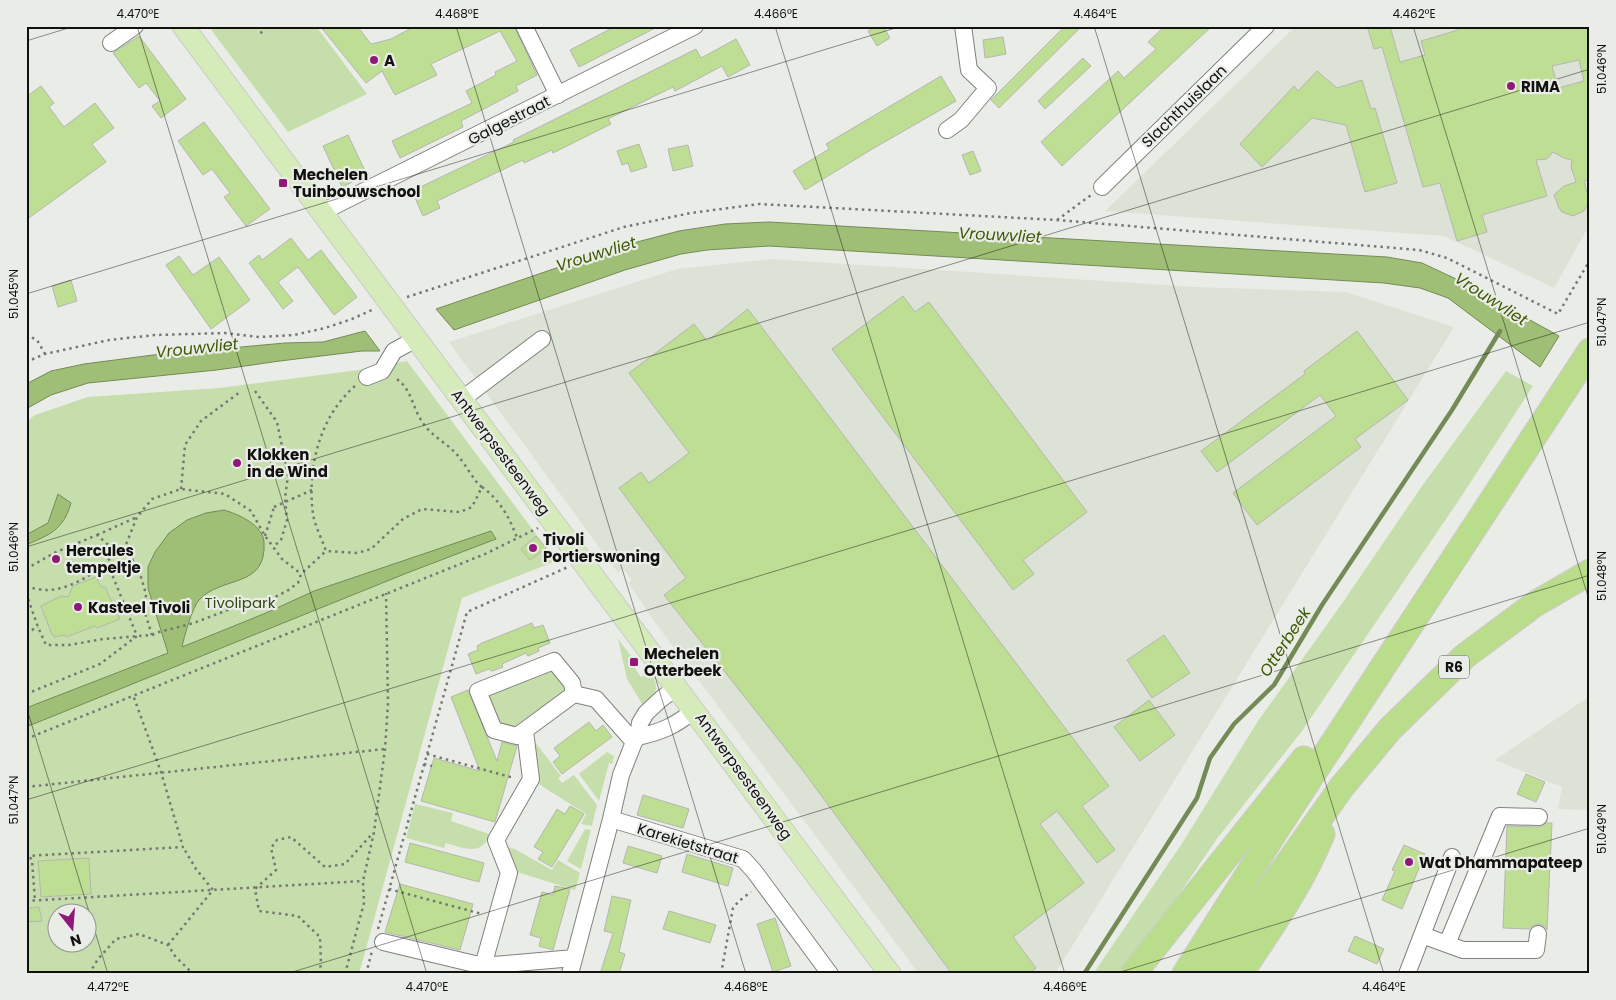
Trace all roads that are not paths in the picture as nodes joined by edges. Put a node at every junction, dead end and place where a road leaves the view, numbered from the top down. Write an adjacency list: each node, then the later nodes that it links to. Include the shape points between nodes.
1 (135, 26): 7 (street)
2 (524, 26): 8 (street)
3 (695, 26): 8 (street, Galgestraat)
4 (963, 26): 9 (street, via 969,70 988,88 961,120)
5 (1266, 26): 10 (street, Slachthuislaan)
6 (191, 29): 11 (main road, Antwerpsesteenweg)
7 (111, 43)
8 (558, 95): 11 (street, Galgestraat)
9 (947, 130)
10 (1102, 187)
11 (322, 212): 12 (main road, Antwerpsesteenweg)
12 (416, 339): 15 (street, via 394,351); 16 (main road, Antwerpsesteenweg)
13 (542, 339): 16 (street)
14 (1590, 351): 20 (highway)
15 (375, 374)
16 (461, 400): 18 (main road, Antwerpsesteenweg)
17 (1590, 572): 24 (highway, R6, via 1535,604 1465,656 1390,729)
18 (677, 687): 21 (main road, Antwerpsesteenweg); 23 (street, via 646,714)
19 (574, 694): 22 (street); 22 (street, via 572,683 554,661 478,691 494,730 517,736); 23 (street, via 596,699)
20 (1360, 702): 36 (highway, via 1327,730); 37 (highway)
21 (695, 710): 23 (street, via 661,732); 35 (main road, Antwerpsesteenweg)
22 (525, 731): 33 (street, via 531,779 496,840 509,873 496,918)
23 (636, 739): 26 (street, via 621,775)
24 (1341, 788): 38 (highway, R6); 39 (highway, via 1288,903)
25 (1539, 817): 31 (street, via 1500,816)
26 (611, 820): 32 (street); 34 (street, Karekietstraat, via 743,859)
27 (1452, 857): 29 (street)
28 (1538, 934): 31 (street, via 1536,950 1463,950)
29 (1422, 935): 31 (street); 40 (street)
30 (378, 941): 33 (street)
31 (1447, 944)
32 (572, 966): 33 (street)
33 (474, 967)
34 (830, 974)
35 (890, 974)
36 (1134, 974)
37 (1186, 974)
38 (1210, 974)
39 (1240, 974)
40 (1407, 974)

